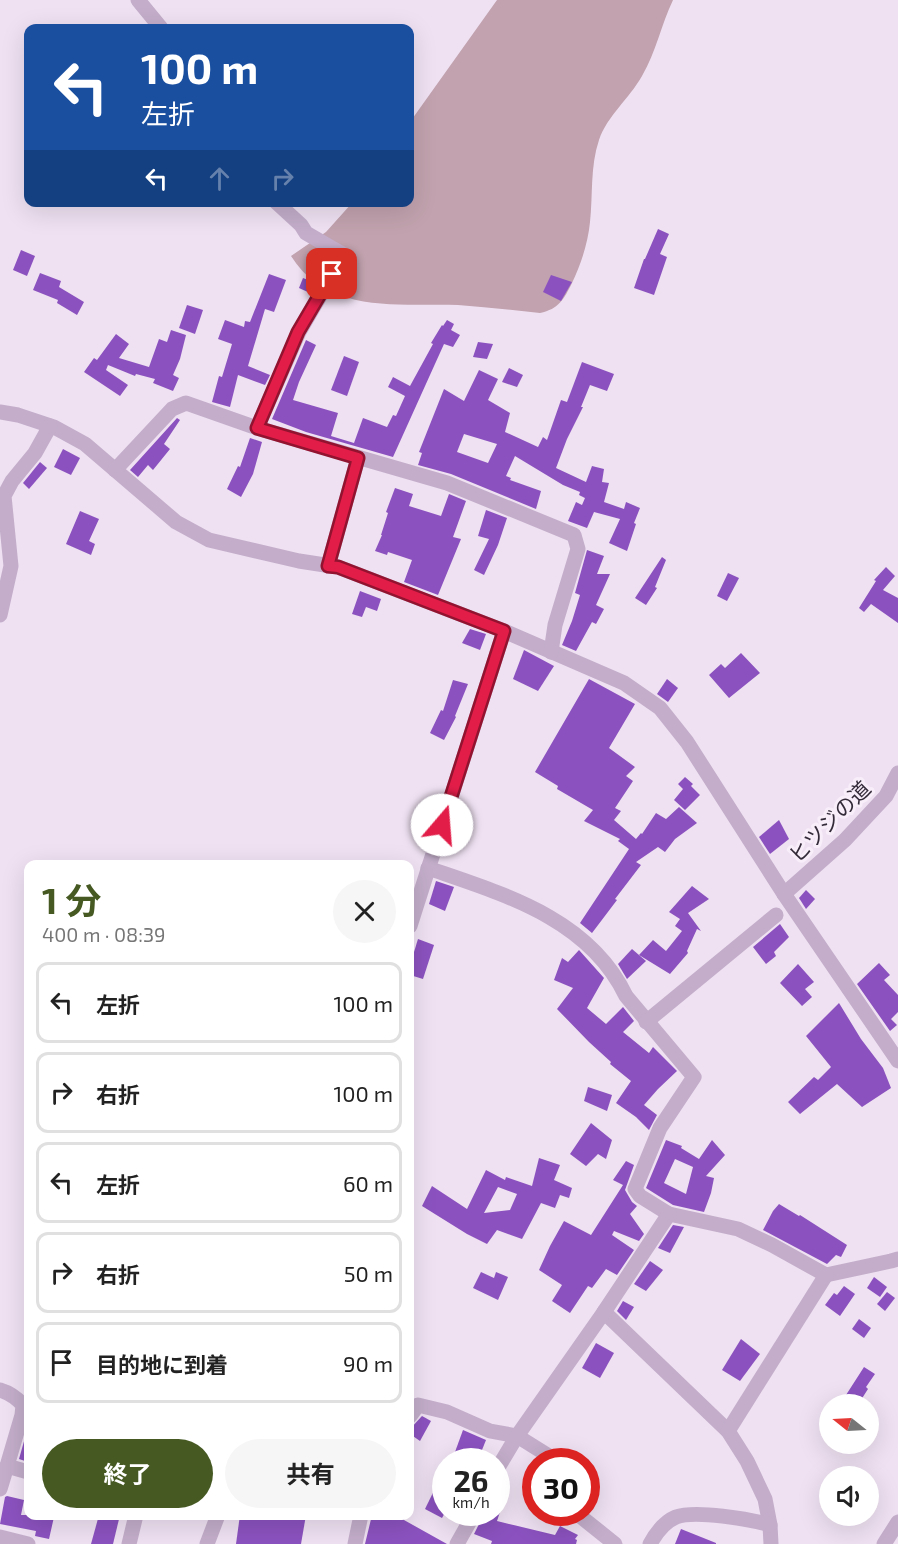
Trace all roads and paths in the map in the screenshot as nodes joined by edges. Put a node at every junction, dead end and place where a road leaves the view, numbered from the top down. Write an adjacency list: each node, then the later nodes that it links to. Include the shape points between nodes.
1 (138, 0): 2 (street)
2 (158, 24)
3 (281, 207): 6 (street, via 306,233 344,255 298,332)
4 (0, 412): 5 (street)
5 (50, 426): 8 (street, via 86,444); 10 (street, via 4,496 11,566)
6 (257, 428): 7 (street); 8 (street, via 186,403 172,409)
7 (358, 458): 9 (street); 12 (street, via 447,483 574,535 578,549)
8 (115, 470): 9 (street, via 176,522 209,540)
9 (328, 566): 11 (street)
10 (0, 615)
11 (504, 631): 12 (street); 14 (street)
12 (551, 652): 15 (street, via 624,683 660,708 687,742)
13 (898, 773): 15 (street, ヒツジの道, via 886,795 845,840)
14 (428, 868): 16 (street); 18 (street, via 510,897 565,925 594,950)
15 (784, 894): 19 (street)
16 (414, 913)
17 (776, 915): 18 (street)
18 (646, 1022): 20 (street, via 694,1077 660,1128 635,1190)
19 (898, 1061)
20 (669, 1214): 22 (street, via 738,1229); 23 (street)
21 (898, 1259): 22 (street)
22 (826, 1275): 28 (street)
23 (604, 1312): 28 (street); 29 (street)
24 (0, 1390): 25 (street, via 17,1398)
25 (24, 1409)
26 (414, 1410): 29 (street, via 418,1405 447,1412 490,1431)
27 (24, 1420): 32 (street)
28 (728, 1431): 39 (street, via 765,1499)
29 (516, 1436): 30 (street); 31 (street)
30 (509, 1448)
31 (536, 1448)
32 (6, 1457): 33 (street); 34 (street)
33 (24, 1469)
34 (0, 1489)
35 (135, 1520): 44 (street)
36 (216, 1520): 45 (street)
37 (360, 1520): 46 (street)
38 (898, 1522): 51 (street)
39 (770, 1525): 49 (street, via 721,1516 677,1516 656,1533); 50 (street)
40 (468, 1526): 47 (street)
41 (592, 1526): 48 (street)
42 (0, 1537): 43 (street)
43 (28, 1544)
44 (129, 1544)
45 (207, 1544)
46 (355, 1544)
47 (458, 1544)
48 (615, 1544)
49 (650, 1544)
50 (771, 1544)
51 (884, 1544)

